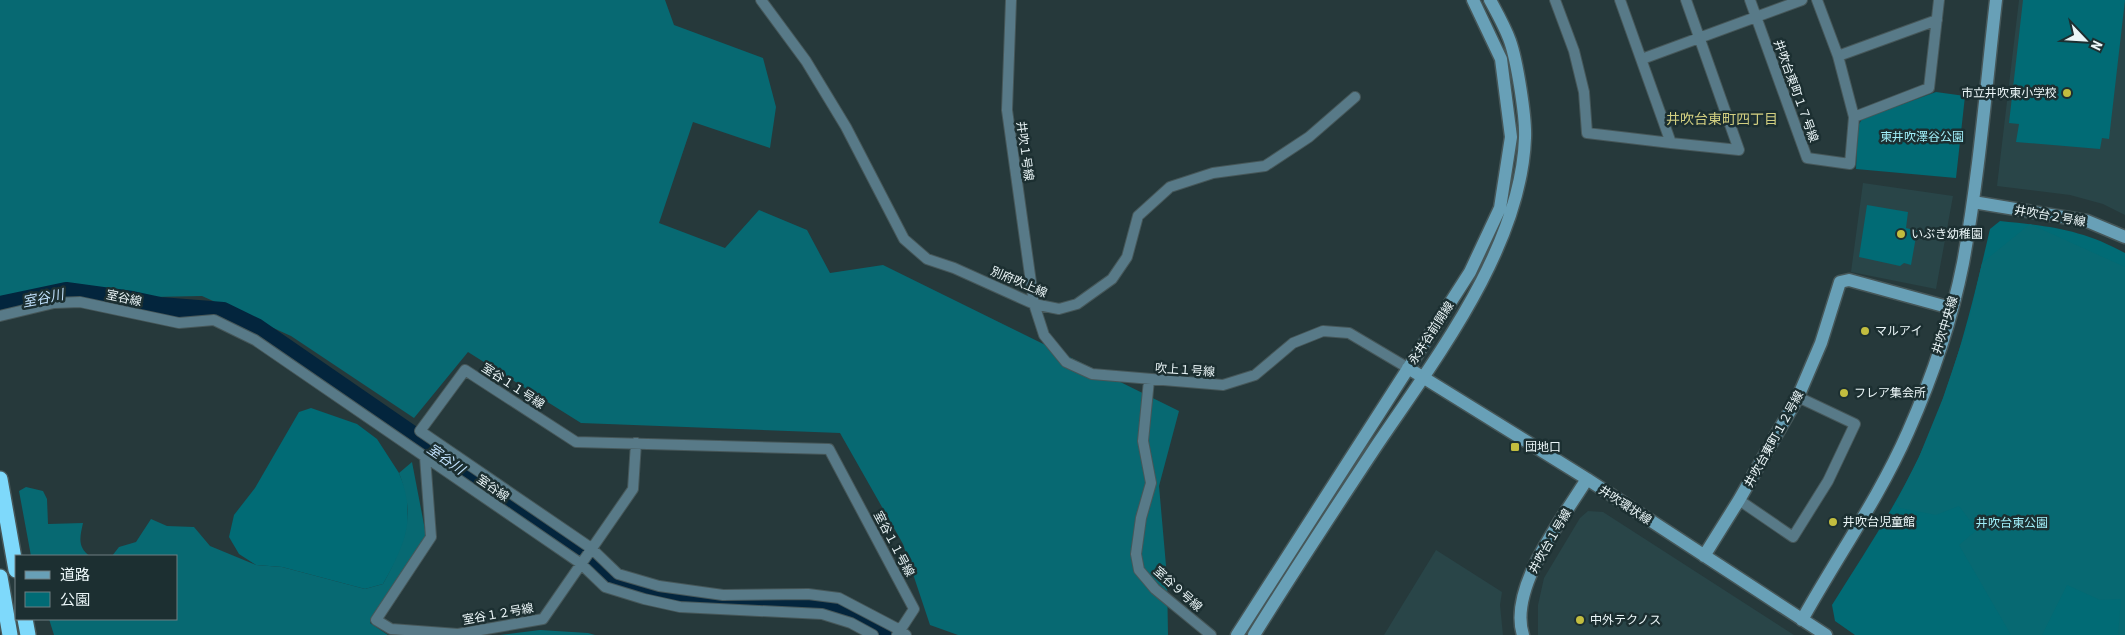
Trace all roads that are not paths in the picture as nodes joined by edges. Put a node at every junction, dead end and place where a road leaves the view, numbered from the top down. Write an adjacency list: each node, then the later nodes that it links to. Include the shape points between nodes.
1 (762, 0): 23 (street, 別府吹上線, via 806,61 846,127 904,239 927,259)
2 (1011, 0): 23 (street, 井吹１号線, via 1006,110)
3 (1473, 0): 26 (street, 永井谷前開線, via 1501,60 1511,137 1500,208 1470,272)
4 (1490, 0): 27 (street, 永井谷前開線, via 1510,42 1521,96 1525,138 1516,194 1494,257 1464,313)
5 (1555, 0): 20 (street, via 1584,92 1587,133)
6 (1620, 0): 17 (street)
7 (1686, 0): 15 (street)
8 (1750, 0): 13 (street, 井吹台東町１７号線)
9 (1802, 0): 13 (street)
10 (1817, 0): 16 (street, 井吹台東町１７号線)
11 (1939, 0): 14 (street)
12 (1996, 0): 21 (street, 井吹中央線)
13 (1757, 18): 15 (street); 19 (street, 井吹台東町１７号線, via 1807,158 1850,164)
14 (1937, 20): 16 (street); 19 (street, via 1929,88)
15 (1699, 37): 17 (street); 20 (street, via 1739,150)
16 (1838, 56): 19 (street, 井吹台東町１７号線)
17 (1642, 59): 20 (street)
18 (1355, 97): 23 (street, 別府吹上線, via 1309,137 1265,166 1213,173 1170,187 1138,216 1127,257 1112,279 1077,304 1059,309)
19 (1854, 117)
20 (1671, 143)
21 (1972, 202): 22 (street, 井吹台２号線, via 2087,221); 24 (street, 井吹中央線)
22 (2125, 236)
23 (1034, 304): 28 (street, 吹上１号線, via 1044,335 1066,362 1092,374)
24 (1951, 308): 29 (street, 井吹台東町１２号線, via 1849,280 1840,282 1821,343); 41 (street, 井吹中央線, via 1908,432 1871,507)
25 (0, 316): 31 (street, 室谷線, via 54,304 80,302 180,323 214,320 255,340)
26 (1408, 368): 27 (street, 井吹環状線); 28 (street, 吹上１号線, via 1349,333 1323,332 1293,343 1255,375 1223,385); 47 (street, 永井谷前開線)
27 (1423, 377): 33 (street, 井吹環状線); 48 (street, 永井谷前開線, via 1303,555)
28 (1149, 380): 46 (street, 室谷９号線, via 1143,441 1151,483 1141,518 1136,554 1139,570 1155,588)
29 (1798, 398): 34 (street, 井吹台東町１２号線); 34 (street, via 1855,424 1828,481 1793,537)
30 (636, 443): 35 (street, 室谷１２号線, via 633,489); 35 (street, 室谷１１号線, via 576,442 465,370 420,431); 42 (street, 室谷１１号線, via 829,449 914,609)
31 (425, 457): 38 (street, 室谷線); 38 (street, 室谷１２号線, via 431,537 376,620 391,628 458,634 542,619)
32 (0, 479): 37 (highway)
33 (1587, 479): 36 (street, 井吹環状線); 49 (street, 井吹台１号線, via 1539,556 1522,596)
34 (1739, 500): 36 (street, 井吹台東町１２号線)
35 (591, 548): 38 (street, 室谷１２号線); 42 (street, 室谷１１号線, via 618,574 659,586 723,595 808,594 839,598)
36 (1704, 556): 41 (street, 井吹環状線)
37 (15, 564)
38 (580, 564): 45 (street, 室谷線, via 605,587 644,599 680,607 822,614 851,623)
39 (0, 577): 43 (highway)
40 (25, 620): 44 (highway)
41 (1802, 620): 50 (street, 井吹環状線)
42 (901, 633)
43 (10, 635)
44 (28, 635)
45 (872, 635)
46 (1211, 635)
47 (1237, 635)
48 (1254, 635)
49 (1523, 635)
50 (1826, 635)

